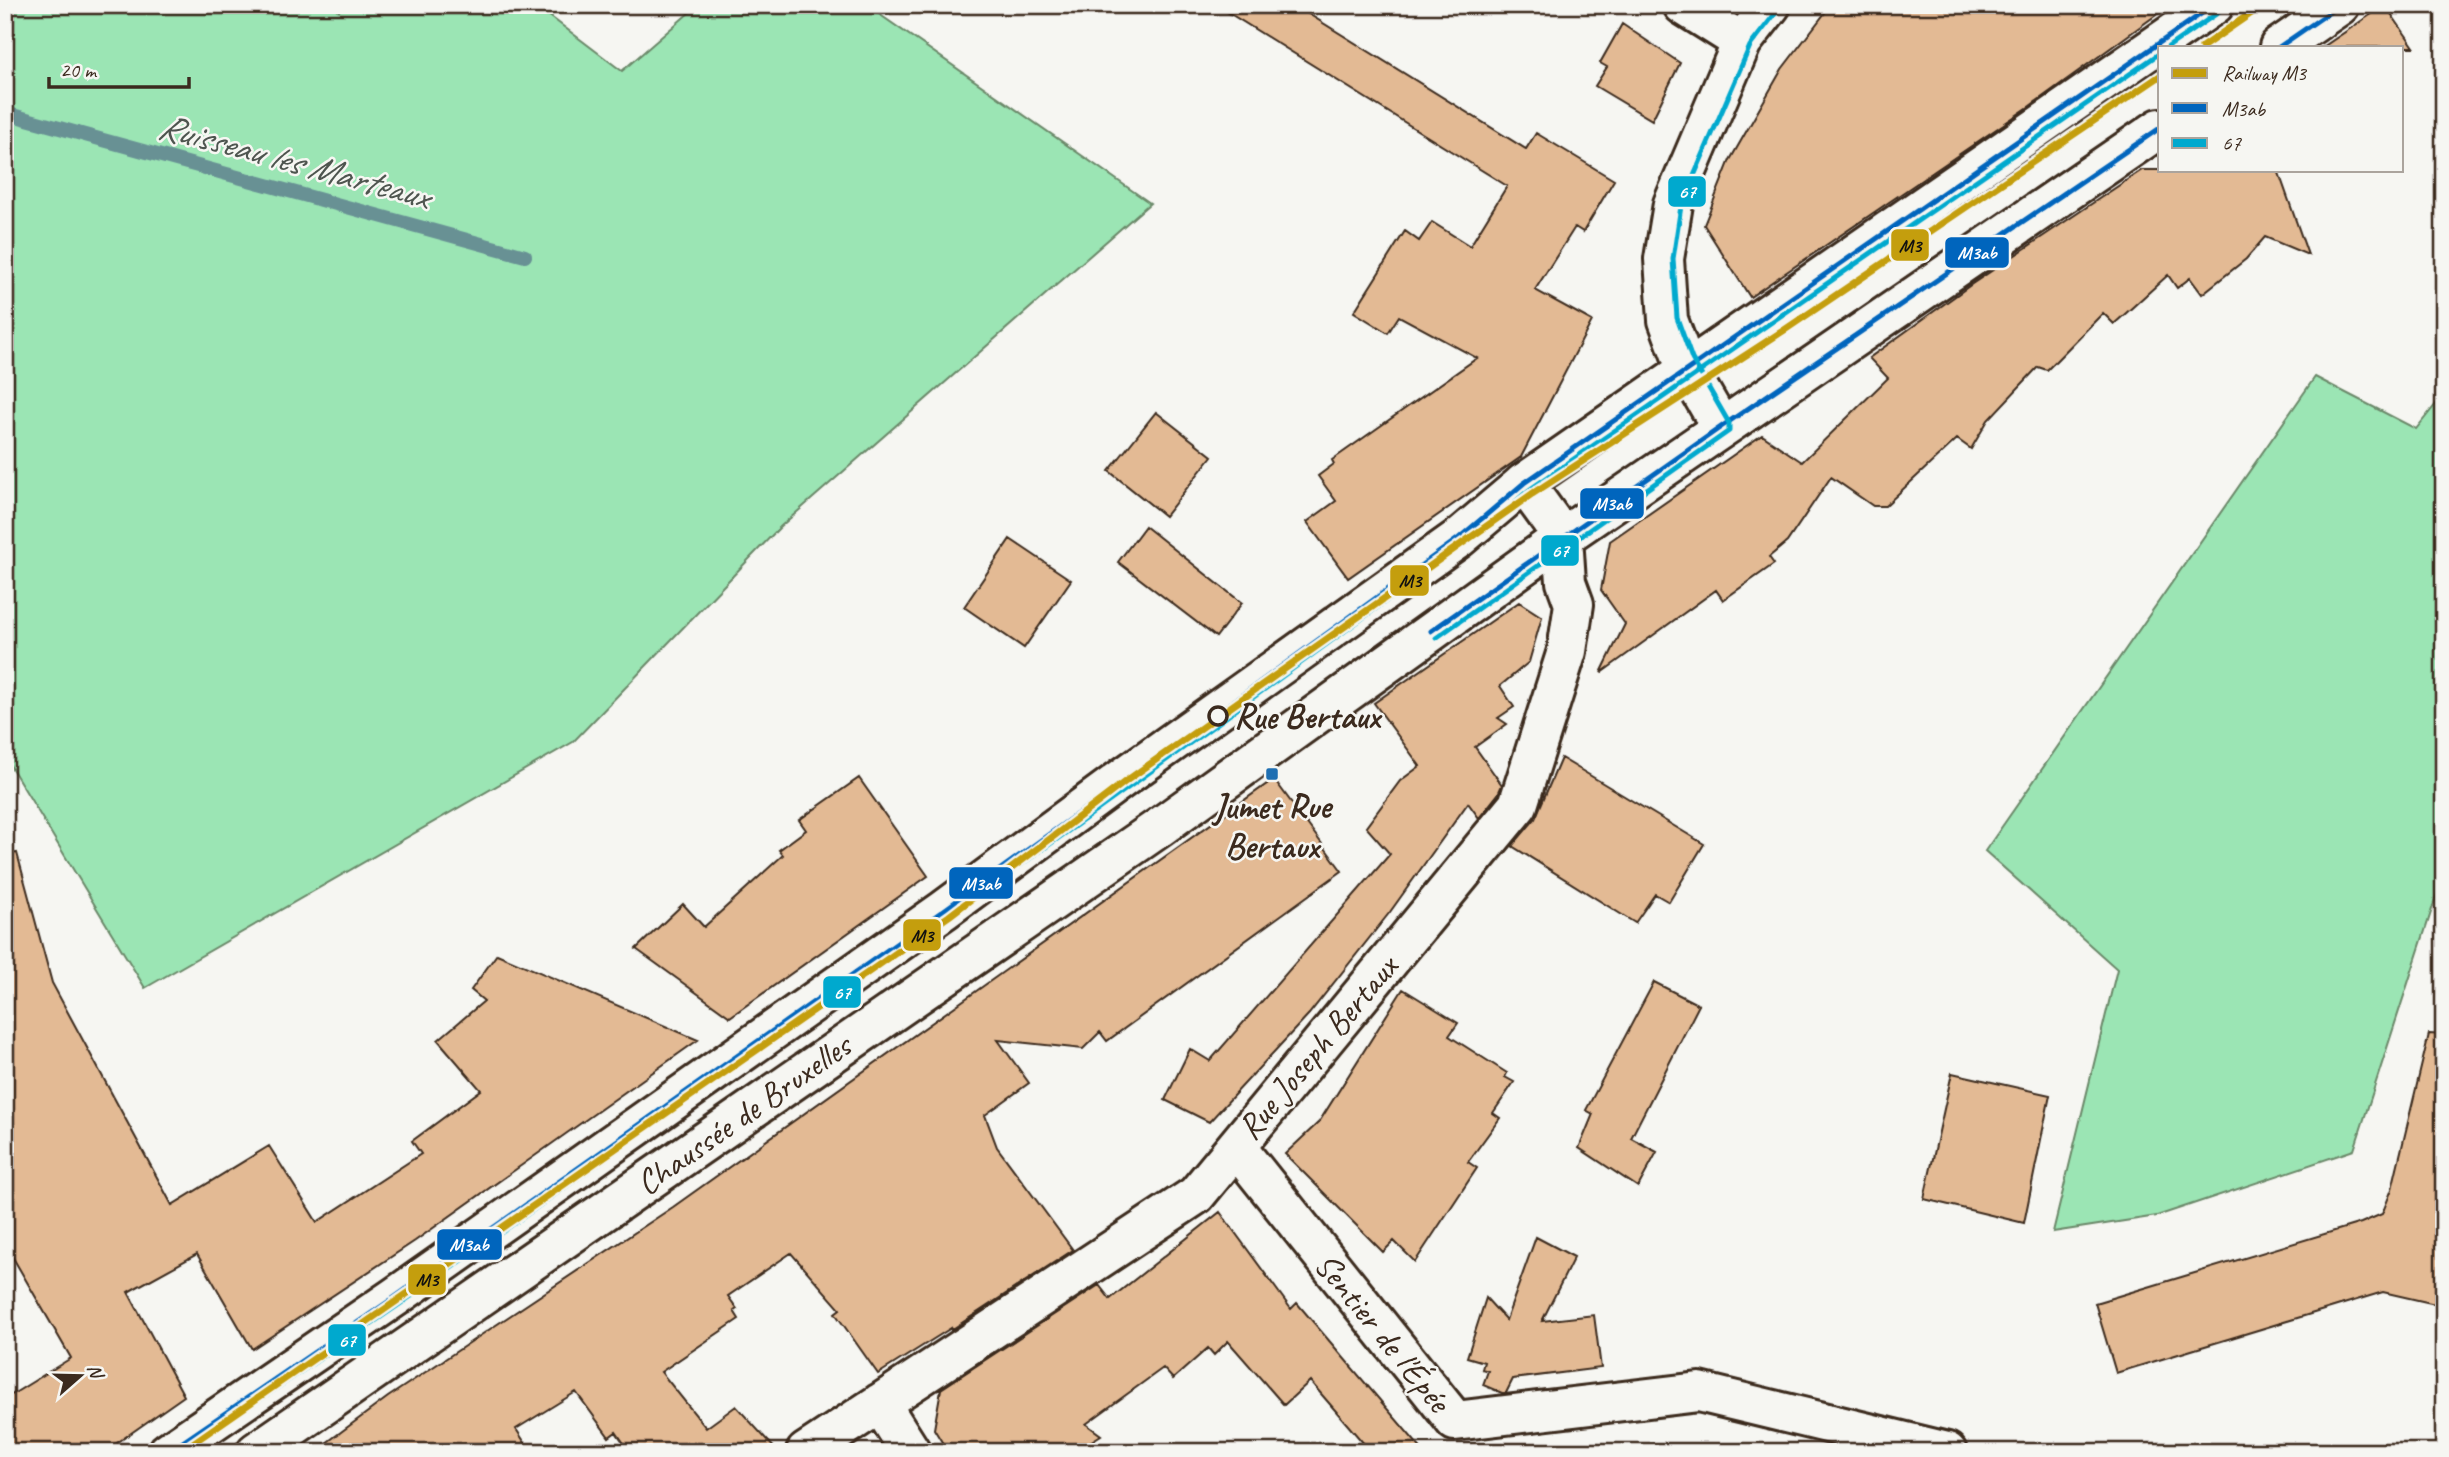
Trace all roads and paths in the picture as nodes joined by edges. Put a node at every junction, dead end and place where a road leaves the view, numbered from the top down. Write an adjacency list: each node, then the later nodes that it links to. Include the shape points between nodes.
1 (1683, 5): 5 (main road)
2 (1771, 5): 5 (main road)
3 (2214, 5): 8 (main road, Chaussée de Bruxelles)
4 (2340, 5): 6 (main road)
5 (1741, 42): 8 (main road, via 1673,204 1664,259 1668,320)
6 (2280, 46)
7 (2158, 129): 9 (main road, Chaussée de Bruxelles)
8 (1688, 371): 9 (main road); 10 (main road, Chaussée de Bruxelles)
9 (1721, 427): 11 (main road, Chaussée de Bruxelles)
10 (1524, 483): 11 (main road); 14 (main road, Chaussée de Bruxelles, via 1459,538 944,910)
11 (1563, 537): 12 (main road, Rue Joseph Bertaux, via 1566,582 1574,604 1567,651 1518,805); 15 (main road, Chaussée de Bruxelles, via 1160,827)
12 (1236, 1147): 13 (main road, Rue Joseph Bertaux, via 1196,1195); 18 (main road, Sentier de l'Épée, via 1455,1421 1699,1392)
13 (880, 1403): 16 (main road, Rue Joseph Bertaux); 17 (main road)
14 (168, 1452)
15 (256, 1452)
16 (806, 1452)
17 (911, 1452)
18 (1947, 1452)

